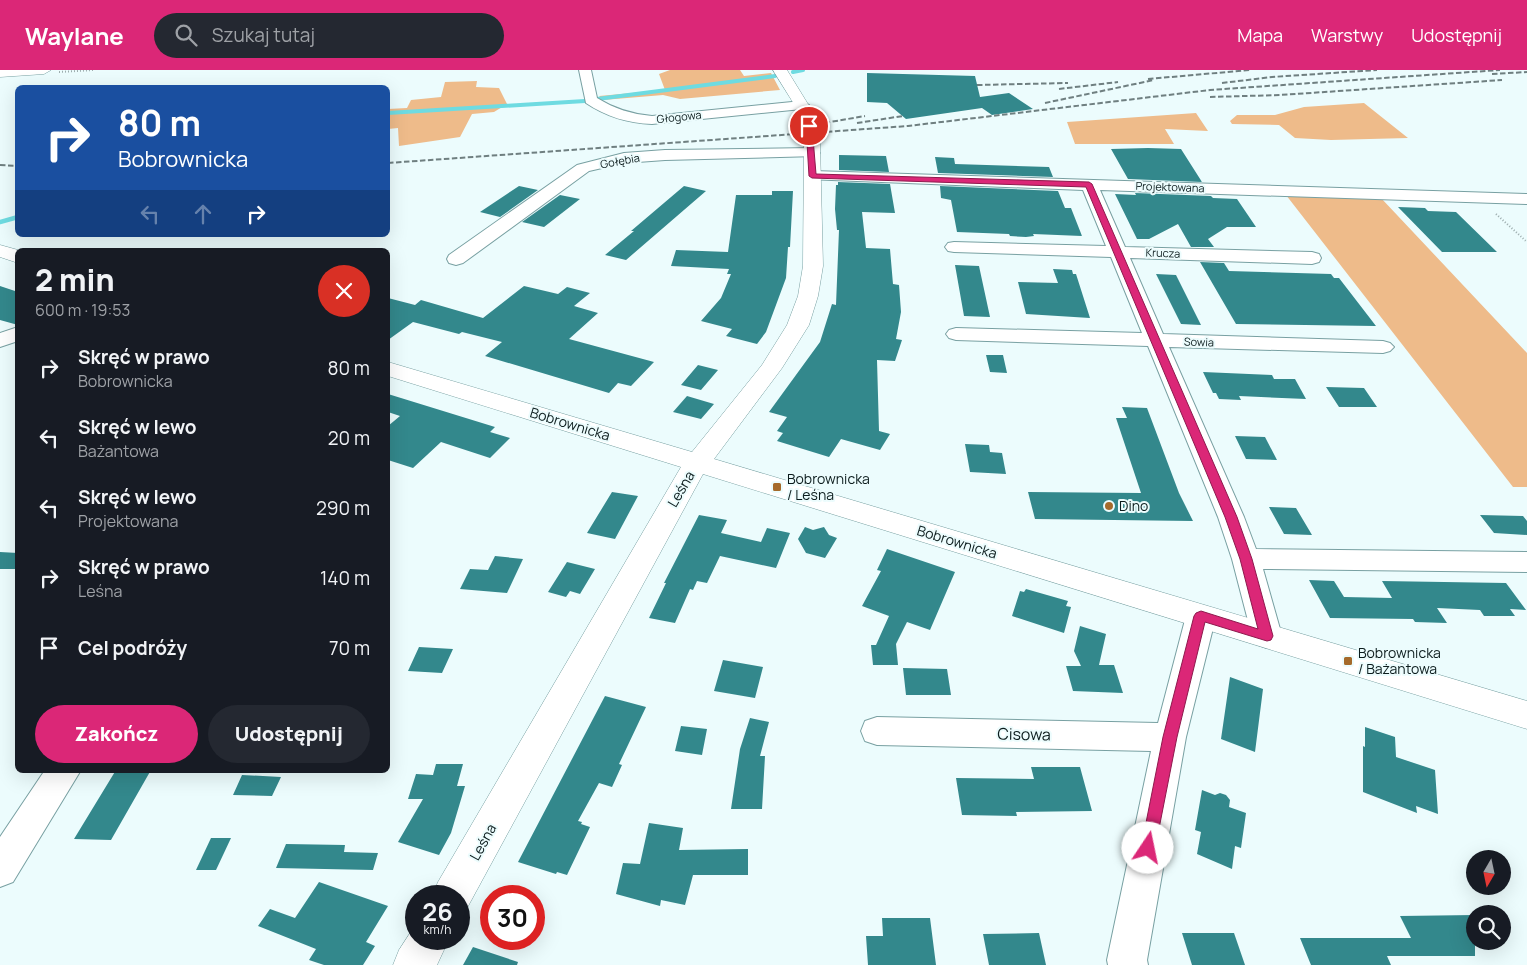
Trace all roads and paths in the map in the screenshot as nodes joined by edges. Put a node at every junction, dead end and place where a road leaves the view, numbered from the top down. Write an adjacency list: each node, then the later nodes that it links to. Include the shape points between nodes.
1 (44, 70): 4 (street)
2 (585, 70): 5 (street, Głogowa, via 591,100 610,113 631,119 652,120)
3 (780, 70): 5 (street, Leśna)
4 (0, 73)
5 (802, 105): 6 (street, Leśna, via 809,126)
6 (812, 153): 7 (street, Leśna); 17 (street, Gołębia, via 624,158 583,168)
7 (812, 176): 8 (street, Projektowana); 24 (street, Leśna, via 813,272 801,317 776,361)
8 (1089, 184): 9 (street, Projektowana); 14 (street)
9 (1477, 197): 10 (street, Projektowana); 11 (path)
10 (1527, 199)
11 (1527, 242)
12 (954, 247): 14 (street, Krucza)
13 (0, 252): 15 (street)
14 (1118, 252): 16 (street, Krucza); 20 (street)
15 (15, 256)
16 (1312, 258)
17 (456, 259)
18 (15, 334): 21 (street)
19 (956, 334): 20 (street, Sowia)
20 (1155, 340): 22 (street, Sowia); 25 (street)
21 (0, 341)
22 (1383, 347)
23 (390, 370): 24 (street, Bobrownicka)
24 (697, 463): 27 (street, Bobrownicka); 35 (street, Leśna)
25 (1246, 559): 26 (street); 28 (street)
26 (1527, 562)
27 (1201, 616): 28 (street, Bobrownicka); 31 (street)
28 (1267, 636): 29 (street, Bobrownicka)
29 (1527, 715)
30 (877, 731): 31 (street, Cisowa)
31 (1170, 737): 38 (street)
32 (62, 773): 33 (street)
33 (10, 837): 34 (street)
34 (0, 869)
35 (458, 885)
36 (423, 950): 37 (street)
37 (414, 965)
38 (1128, 965)

